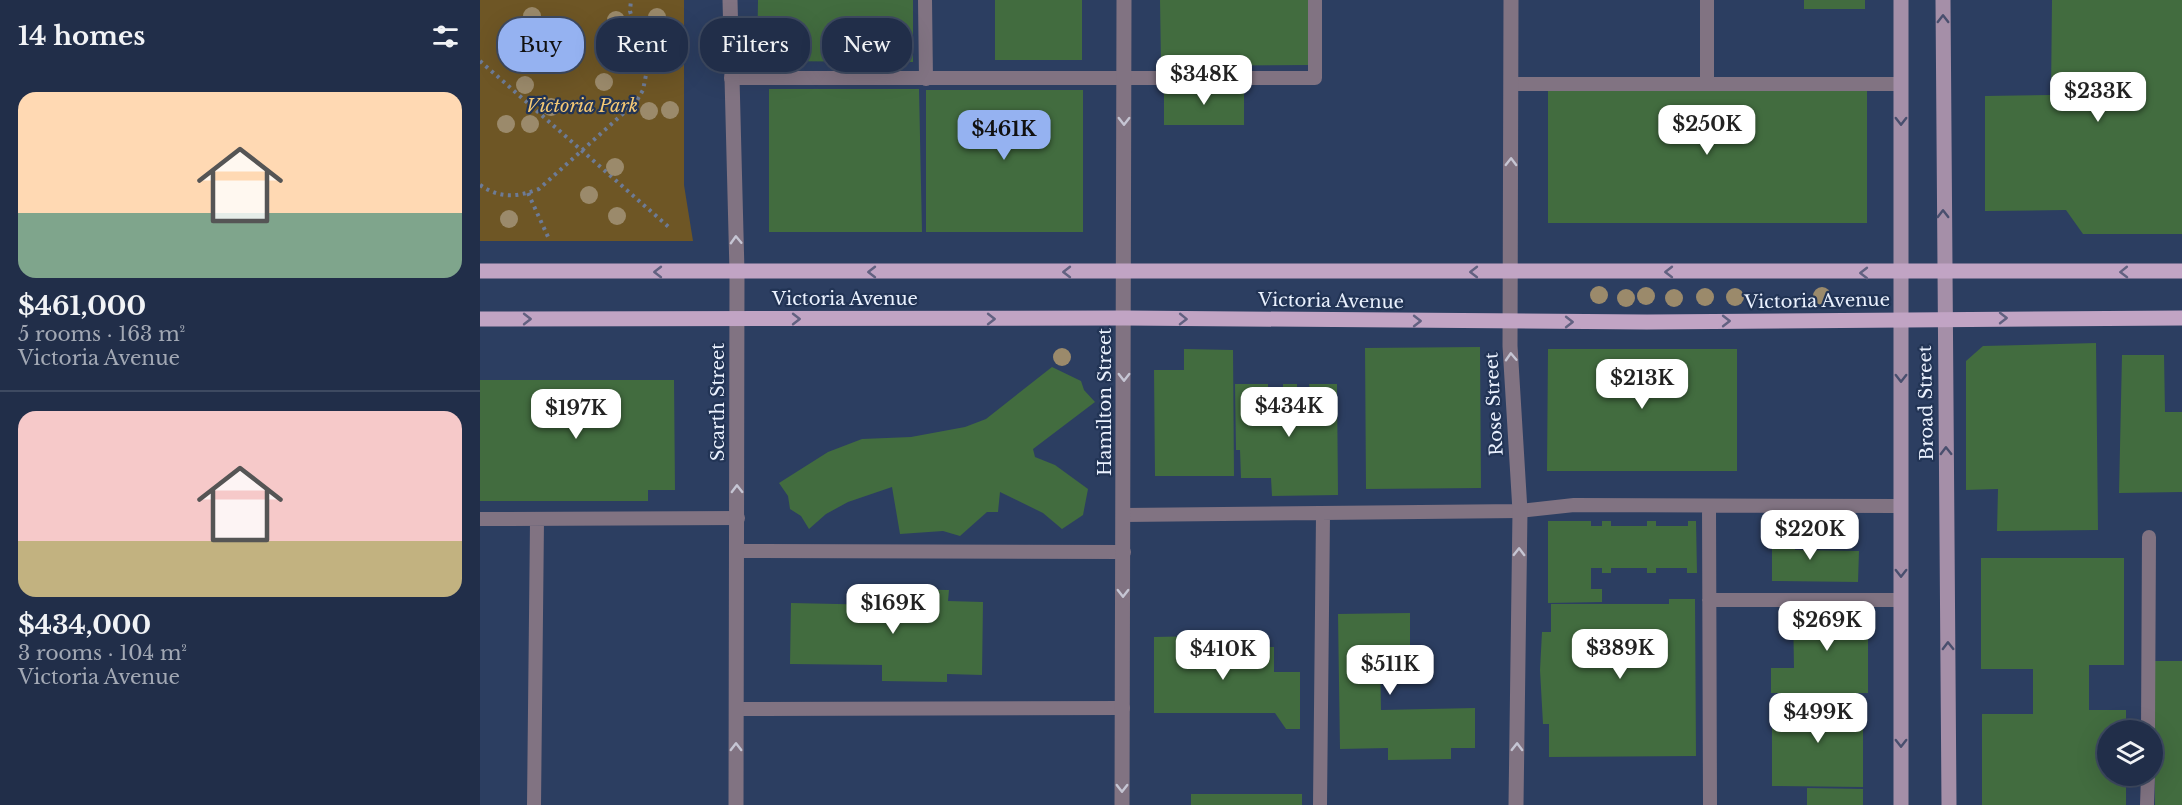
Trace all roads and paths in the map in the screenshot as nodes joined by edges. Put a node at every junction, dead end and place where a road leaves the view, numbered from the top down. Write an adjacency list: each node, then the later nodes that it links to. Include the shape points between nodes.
1 (631, 0): 17 (path, via 630,11 647,81 636,102)
2 (730, 0): 11 (street, Scarth Street)
3 (926, 0): 13 (lane)
4 (1124, 0): 12 (street, Hamilton Street)
5 (1315, 0): 12 (lane, via 1315,78)
6 (1511, 0): 14 (street, Rose Street)
7 (1707, 0): 15 (lane)
8 (1901, 0): 16 (main road, Broad Street)
9 (1943, 0): 28 (main road, Broad Street, one-way to 9)
10 (480, 61): 17 (path)
11 (731, 78): 13 (lane); 24 (street, Scarth Street, one-way to 11)
12 (1124, 78): 13 (lane); 25 (street, Hamilton Street, one-way to 25)
13 (926, 79)
14 (1512, 84): 15 (lane); 26 (street, Rose Street, one-way to 14)
15 (1707, 84): 16 (lane)
16 (1901, 84): 27 (main road, Broad Street, one-way to 27)
17 (581, 151): 19 (path, via 552,180); 20 (path)
18 (480, 184): 19 (path, via 503,195)
19 (528, 193): 21 (path)
20 (671, 229)
21 (549, 239)
22 (480, 271): 24 (main road, Victoria Avenue, one-way to 22)
23 (2182, 271): 28 (main road, Victoria Avenue, one-way to 28)
24 (737, 272): 25 (main road, Victoria Avenue, one-way to 24); 33 (street, Scarth Street)
25 (1125, 272): 26 (main road, Victoria Avenue, one-way to 25); 29 (street, Hamilton Street)
26 (1510, 272): 27 (main road, Victoria Avenue, one-way to 26); 35 (street, Rose Street)
27 (1901, 273): 28 (main road, Victoria Avenue); 34 (main road, Broad Street)
28 (1943, 273): 30 (main road, Broad Street)
29 (1125, 318): 33 (main road, Victoria Avenue, one-way to 29); 35 (main road, Victoria Avenue, one-way to 35); 39 (street, Hamilton Street, one-way to 39)
30 (1944, 318): 31 (main road, Victoria Avenue, one-way to 31); 34 (main road, Victoria Avenue); 60 (main road, Broad Street, one-way to 30)
31 (2182, 318)
32 (480, 319): 33 (main road, Victoria Avenue, one-way to 33)
33 (737, 319): 41 (street, Scarth Street, one-way to 33)
34 (1901, 320): 35 (main road, Victoria Avenue, one-way to 34); 37 (main road, Broad Street, one-way to 37)
35 (1510, 321): 38 (street, Rose Street, one-way to 35)
36 (1709, 506): 37 (lane); 38 (lane, via 1574,505); 47 (lane)
37 (1900, 506): 48 (main road, Broad Street, one-way to 48)
38 (1520, 511): 40 (lane); 57 (street, Rose Street, one-way to 38)
39 (1124, 515): 40 (lane); 46 (street, Hamilton Street)
40 (1323, 515): 56 (lane)
41 (738, 518): 43 (lane); 45 (street, Scarth Street)
42 (480, 519): 43 (lane)
43 (537, 521): 53 (lane)
44 (2149, 537): 51 (lane)
45 (738, 551): 46 (lane); 50 (street, Scarth Street)
46 (1124, 552): 49 (street, Hamilton Street, one-way to 49)
47 (1709, 600): 48 (lane); 58 (lane)
48 (1901, 600): 59 (main road, Broad Street, one-way to 59)
49 (1123, 708): 50 (lane); 55 (street, Hamilton Street, one-way to 55)
50 (736, 709): 54 (street, Scarth Street, one-way to 50)
51 (2148, 720)
52 (2148, 786): 61 (lane)
53 (534, 805)
54 (736, 805)
55 (1122, 805)
56 (1320, 805)
57 (1516, 805)
58 (1710, 805)
59 (1901, 805)
60 (1949, 805)
61 (2147, 805)

